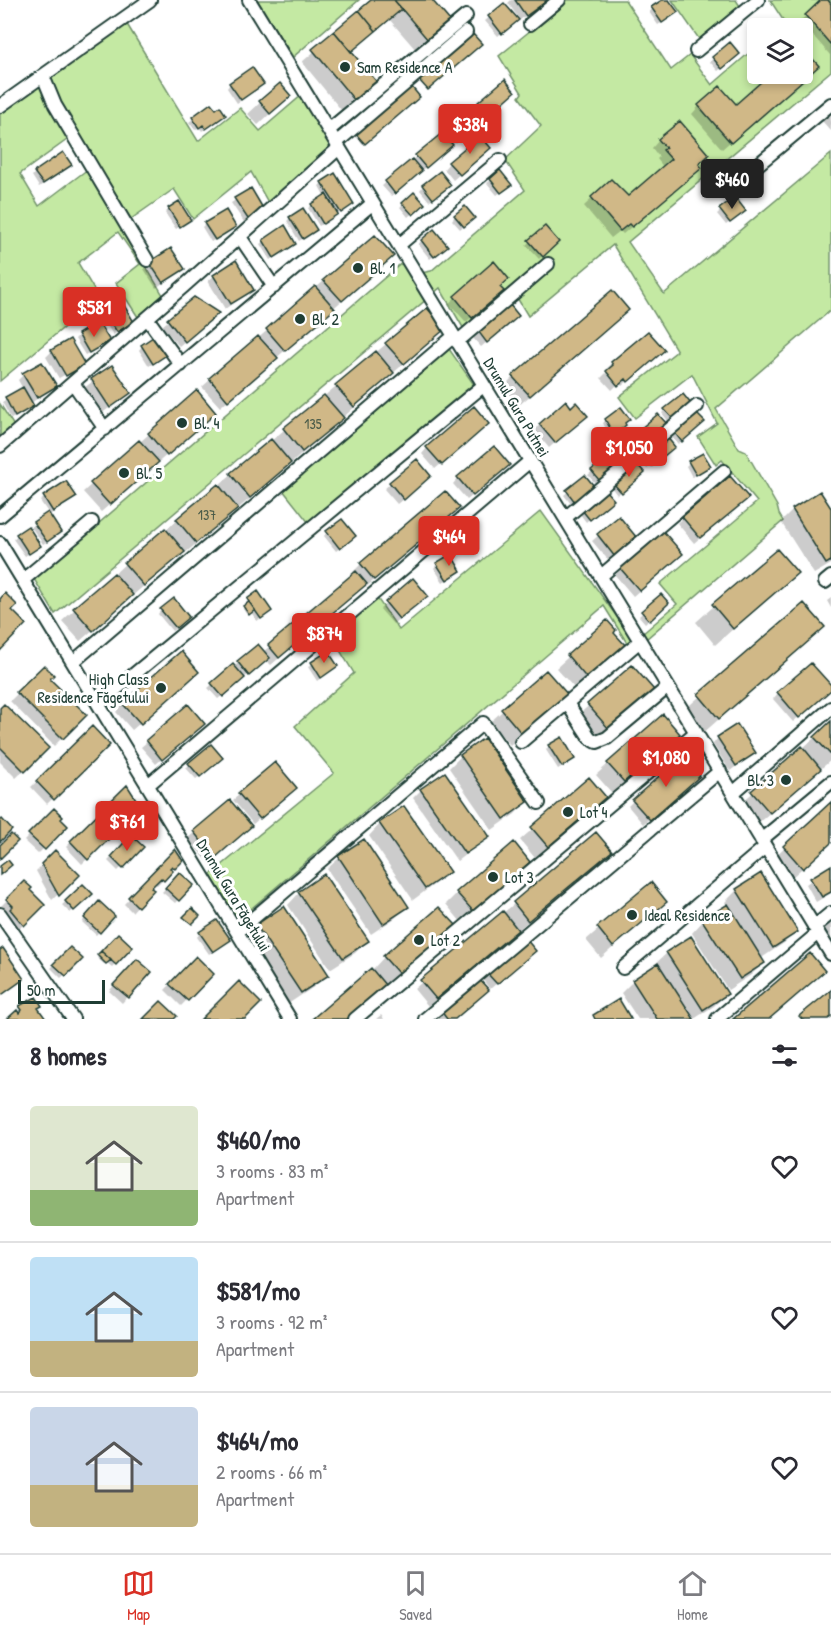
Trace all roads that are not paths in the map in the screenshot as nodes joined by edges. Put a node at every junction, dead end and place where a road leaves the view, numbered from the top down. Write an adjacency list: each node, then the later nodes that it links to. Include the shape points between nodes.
1 (150, 0): 9 (street)
2 (249, 0): 12 (street, Drumul Gura Putnei)
3 (559, 0): 6 (street)
4 (758, 0): 8 (street)
5 (466, 16): 12 (street)
6 (530, 24)
7 (465, 32): 13 (street)
8 (696, 51)
9 (42, 76): 11 (street); 19 (street, via 55,105)
10 (831, 104): 15 (street)
11 (0, 106)
12 (329, 130): 13 (street, Drumul Gura Putnei)
13 (338, 146): 16 (street, Drumul Gura Putnei); 17 (street)
14 (501, 160): 18 (street)
15 (732, 186)
16 (373, 203): 18 (street, Drumul Gura Putnei); 21 (street)
17 (240, 237): 21 (street); 22 (street)
18 (399, 245): 23 (street, Drumul Gura Putnei)
19 (147, 260)
20 (548, 264): 23 (street)
21 (274, 287): 24 (street)
22 (147, 318): 24 (street); 25 (street)
23 (456, 339): 26 (street, Drumul Gura Putnei); 39 (street)
24 (181, 365): 28 (street)
25 (73, 383): 28 (street); 29 (street)
26 (484, 385): 30 (street, Drumul Gura Putnei); 42 (street)
27 (697, 406): 33 (street)
28 (105, 429): 32 (street)
29 (0, 446)
30 (530, 461): 33 (street, Drumul Gura Putnei); 48 (street)
31 (724, 471): 36 (street)
32 (0, 516)
33 (565, 518): 36 (street, Drumul Gura Putnei)
34 (92, 522): 37 (street)
35 (0, 543): 37 (street, Drumul Gura Făgetului)
36 (601, 576): 38 (street, Drumul Gura Putnei)
37 (23, 580): 39 (street, Drumul Gura Făgetului)
38 (640, 641): 40 (street, Drumul Gura Putnei); 41 (street)
39 (73, 662): 42 (street, Drumul Gura Făgetului)
40 (668, 687): 41 (street, via 597,742); 44 (street, Drumul Gura Putnei)
41 (567, 703): 45 (street)
42 (98, 704): 48 (street, Drumul Gura Făgetului)
43 (831, 708): 49 (street)
44 (696, 732): 46 (street, Drumul Gura Putnei); 60 (street)
45 (521, 742)
46 (720, 771): 49 (street, Drumul Gura Putnei); 61 (street)
47 (831, 782): 51 (street)
48 (148, 785): 55 (street, Drumul Gura Făgetului)
49 (733, 793): 51 (street, Drumul Gura Putnei)
50 (538, 803): 55 (street, via 483,723)
51 (763, 843): 54 (street, Drumul Gura Putnei); 57 (street)
52 (831, 913): 54 (street)
53 (0, 914): 58 (street)
54 (816, 930): 56 (street, Drumul Gura Putnei); 62 (street)
55 (237, 932): 59 (street, Drumul Gura Făgetului)
56 (831, 954)
57 (623, 968)
58 (73, 1019)
59 (290, 1019)
60 (355, 1019)
61 (425, 1019)
62 (717, 1019)

